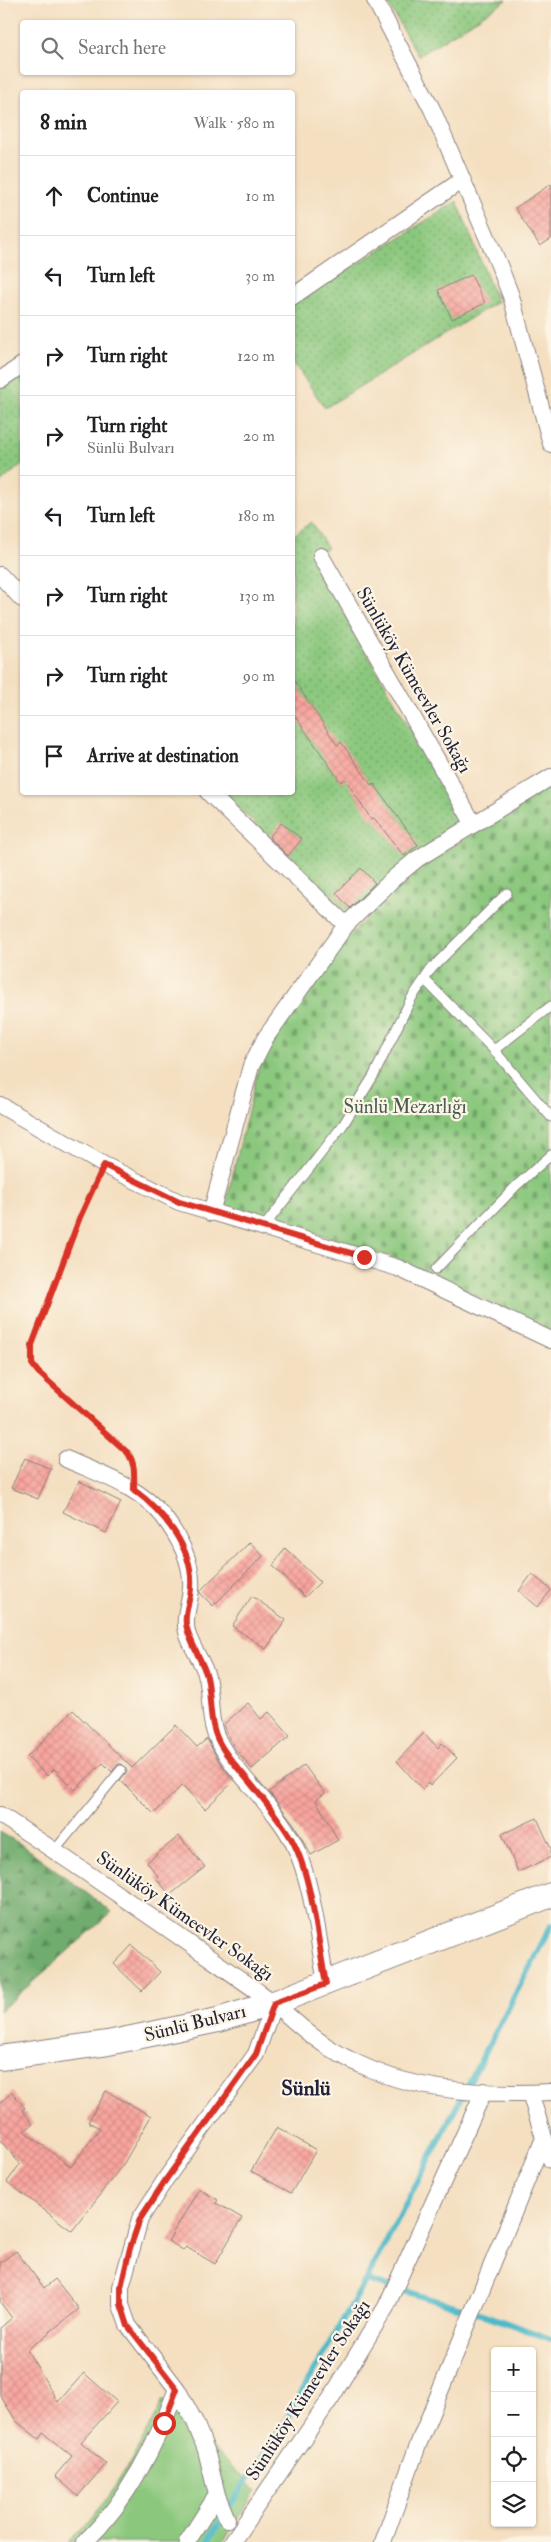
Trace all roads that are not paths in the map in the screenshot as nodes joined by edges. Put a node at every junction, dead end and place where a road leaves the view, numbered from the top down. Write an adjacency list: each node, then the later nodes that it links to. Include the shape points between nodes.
1 (375, 0): 2 (street, via 432,110)
2 (462, 180): 3 (street); 6 (street, via 511,296)
3 (295, 295)
4 (20, 366): 5 (street)
5 (0, 380)
6 (551, 444)
7 (321, 556): 12 (street, Sünlüköy Kümeevler Sokağı)
8 (0, 574): 9 (street)
9 (20, 597)
10 (551, 777): 12 (street)
11 (211, 795): 14 (street)
12 (473, 823): 14 (street, via 407,866)
13 (508, 893): 15 (lane, via 440,958)
14 (346, 925): 21 (street, via 266,1037 251,1066)
15 (425, 980): 17 (lane); 22 (lane, via 411,999 343,1125)
16 (551, 1006): 17 (lane)
17 (494, 1050): 19 (lane)
18 (0, 1105): 21 (street, via 153,1191)
19 (551, 1116)
20 (551, 1155): 23 (lane, via 516,1186)
21 (211, 1213): 22 (street)
22 (263, 1228): 24 (street, via 398,1268)
23 (436, 1269)
24 (551, 1340)
25 (66, 1459): 30 (street, via 134,1490 146,1499 162,1515 186,1552 191,1569 191,1587 185,1621 207,1678 214,1731 228,1755 284,1826 296,1849)
26 (121, 1770): 28 (lane)
27 (0, 1815): 28 (street, Sünlüköy Kümeevler Sokağı)
28 (55, 1850): 31 (street, Sünlüköy Kümeevler Sokağı)
29 (551, 1895): 30 (main road, Sünlü Bulvarı)
30 (326, 1984): 31 (main road, Sünlü Bulvarı)
31 (274, 2003): 32 (main road, Sünlü Bulvarı, via 166,2032); 33 (street, via 316,2039 376,2071 409,2083); 38 (street, Sünlüköy Kümeevler Sokağı, via 256,2054 140,2219 130,2248 121,2287 121,2304 128,2326)
32 (0, 2058)
33 (484, 2091): 35 (street); 43 (street, Sünlüköy Kümeevler Sokağı, via 386,2307 331,2398)
34 (551, 2092): 35 (street)
35 (530, 2093): 36 (street)
36 (544, 2138): 37 (street); 44 (street, via 418,2445)
37 (551, 2160)
38 (177, 2389): 39 (street, Sünlüköy Kümeevler Sokağı, via 206,2450); 41 (street, via 135,2480)
39 (217, 2495): 40 (street, Sünlüköy Kümeevler Sokağı); 42 (street)
40 (226, 2520)
41 (84, 2542)
42 (187, 2542)
43 (232, 2542)
44 (383, 2542)

